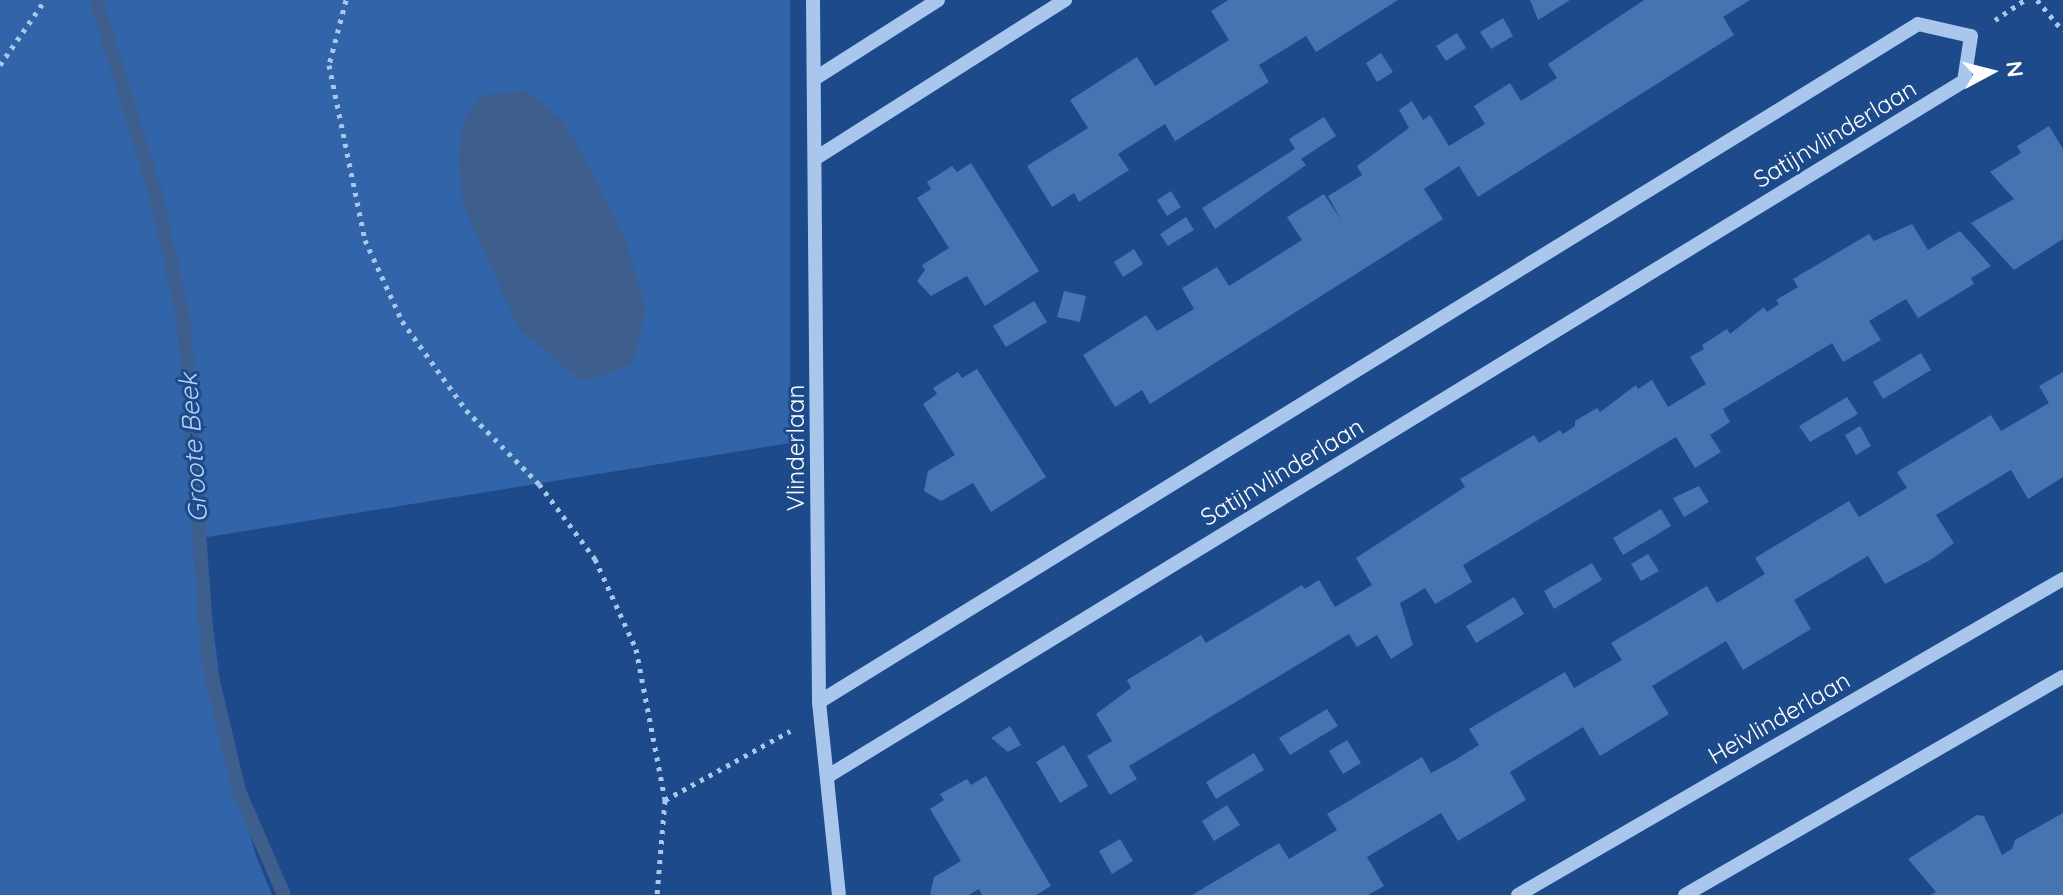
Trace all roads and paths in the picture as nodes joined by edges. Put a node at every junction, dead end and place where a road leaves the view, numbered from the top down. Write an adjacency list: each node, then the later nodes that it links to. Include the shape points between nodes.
1 (45, 0): 8 (path)
2 (346, 0): 15 (path, via 329,65 365,240 402,321 466,410 539,484 595,559 636,649)
3 (813, 0): 9 (street, Vlinderlaan)
4 (938, 0): 9 (street)
5 (1065, 0): 10 (street)
6 (2037, 0): 7 (path)
7 (2063, 31)
8 (0, 65)
9 (814, 79): 10 (street, Vlinderlaan)
10 (816, 158): 13 (street, Vlinderlaan)
11 (2063, 579): 18 (street, Heivlinderlaan)
12 (2063, 677): 19 (street)
13 (820, 708): 14 (street, Vlinderlaan); 14 (street, Satijnvlinderlaan, via 1918,24 1971,36 1964,81); 15 (path)
14 (828, 776): 17 (street, Vlinderlaan)
15 (665, 800): 16 (path)
16 (657, 895)
17 (839, 895)
18 (1518, 895)
19 (1685, 895)

